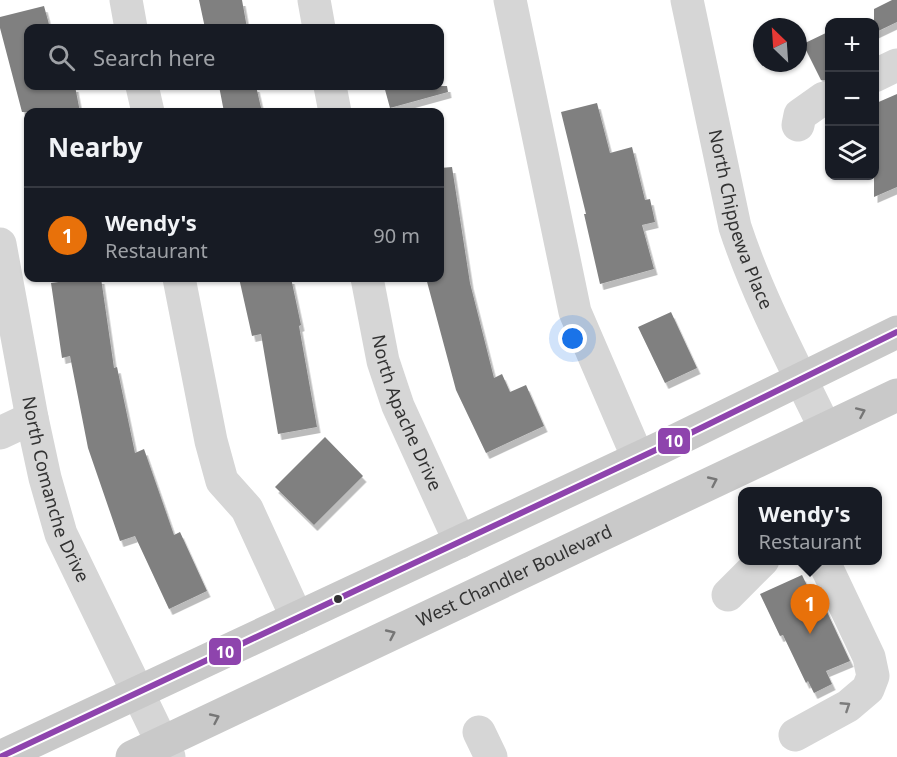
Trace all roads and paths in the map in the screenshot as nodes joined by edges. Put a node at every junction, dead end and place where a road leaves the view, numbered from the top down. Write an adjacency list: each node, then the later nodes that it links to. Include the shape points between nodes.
1 (126, 0): 5 (street)
2 (314, 0): 6 (street)
3 (510, 0): 26 (street, via 575,312)
4 (687, 0): 21 (street, North Chippewa Place, via 735,227 762,300)
5 (130, 24)
6 (318, 24)
7 (897, 51): 8 (street)
8 (879, 59)
9 (897, 66): 10 (street)
10 (879, 74)
11 (897, 82): 14 (street)
12 (143, 90): 15 (street)
13 (331, 90): 16 (street)
14 (879, 91)
15 (147, 108)
16 (334, 108)
17 (0, 250): 23 (street, North Comanche Drive)
18 (181, 282): 31 (street, via 222,481 247,509)
19 (368, 282): 27 (street, North Apache Drive, via 383,361 398,406)
20 (897, 332): 21 (main road, West Chandler Boulevard)
21 (802, 380): 24 (street, North Chippewa Place); 26 (main road, West Chandler Boulevard)
22 (897, 395): 24 (main road, West Chandler Boulevard, one-way to 22)
23 (32, 418): 25 (street); 32 (street, North Comanche Drive, via 61,534)
24 (825, 428): 32 (main road, West Chandler Boulevard, one-way to 24)
25 (0, 433)
26 (638, 458): 27 (main road, West Chandler Boulevard)
27 (460, 542): 31 (main road, West Chandler Boulevard)
28 (759, 565): 30 (street)
29 (825, 565): 33 (street, one-way to 29, via 848,706 868,690 873,676 869,657)
30 (728, 595)
31 (297, 618): 32 (main road, West Chandler Boulevard)
32 (155, 728): 34 (main road, West Chandler Boulevard); 35 (main road, West Chandler Boulevard)
33 (795, 735)
34 (0, 757)
35 (132, 757)

